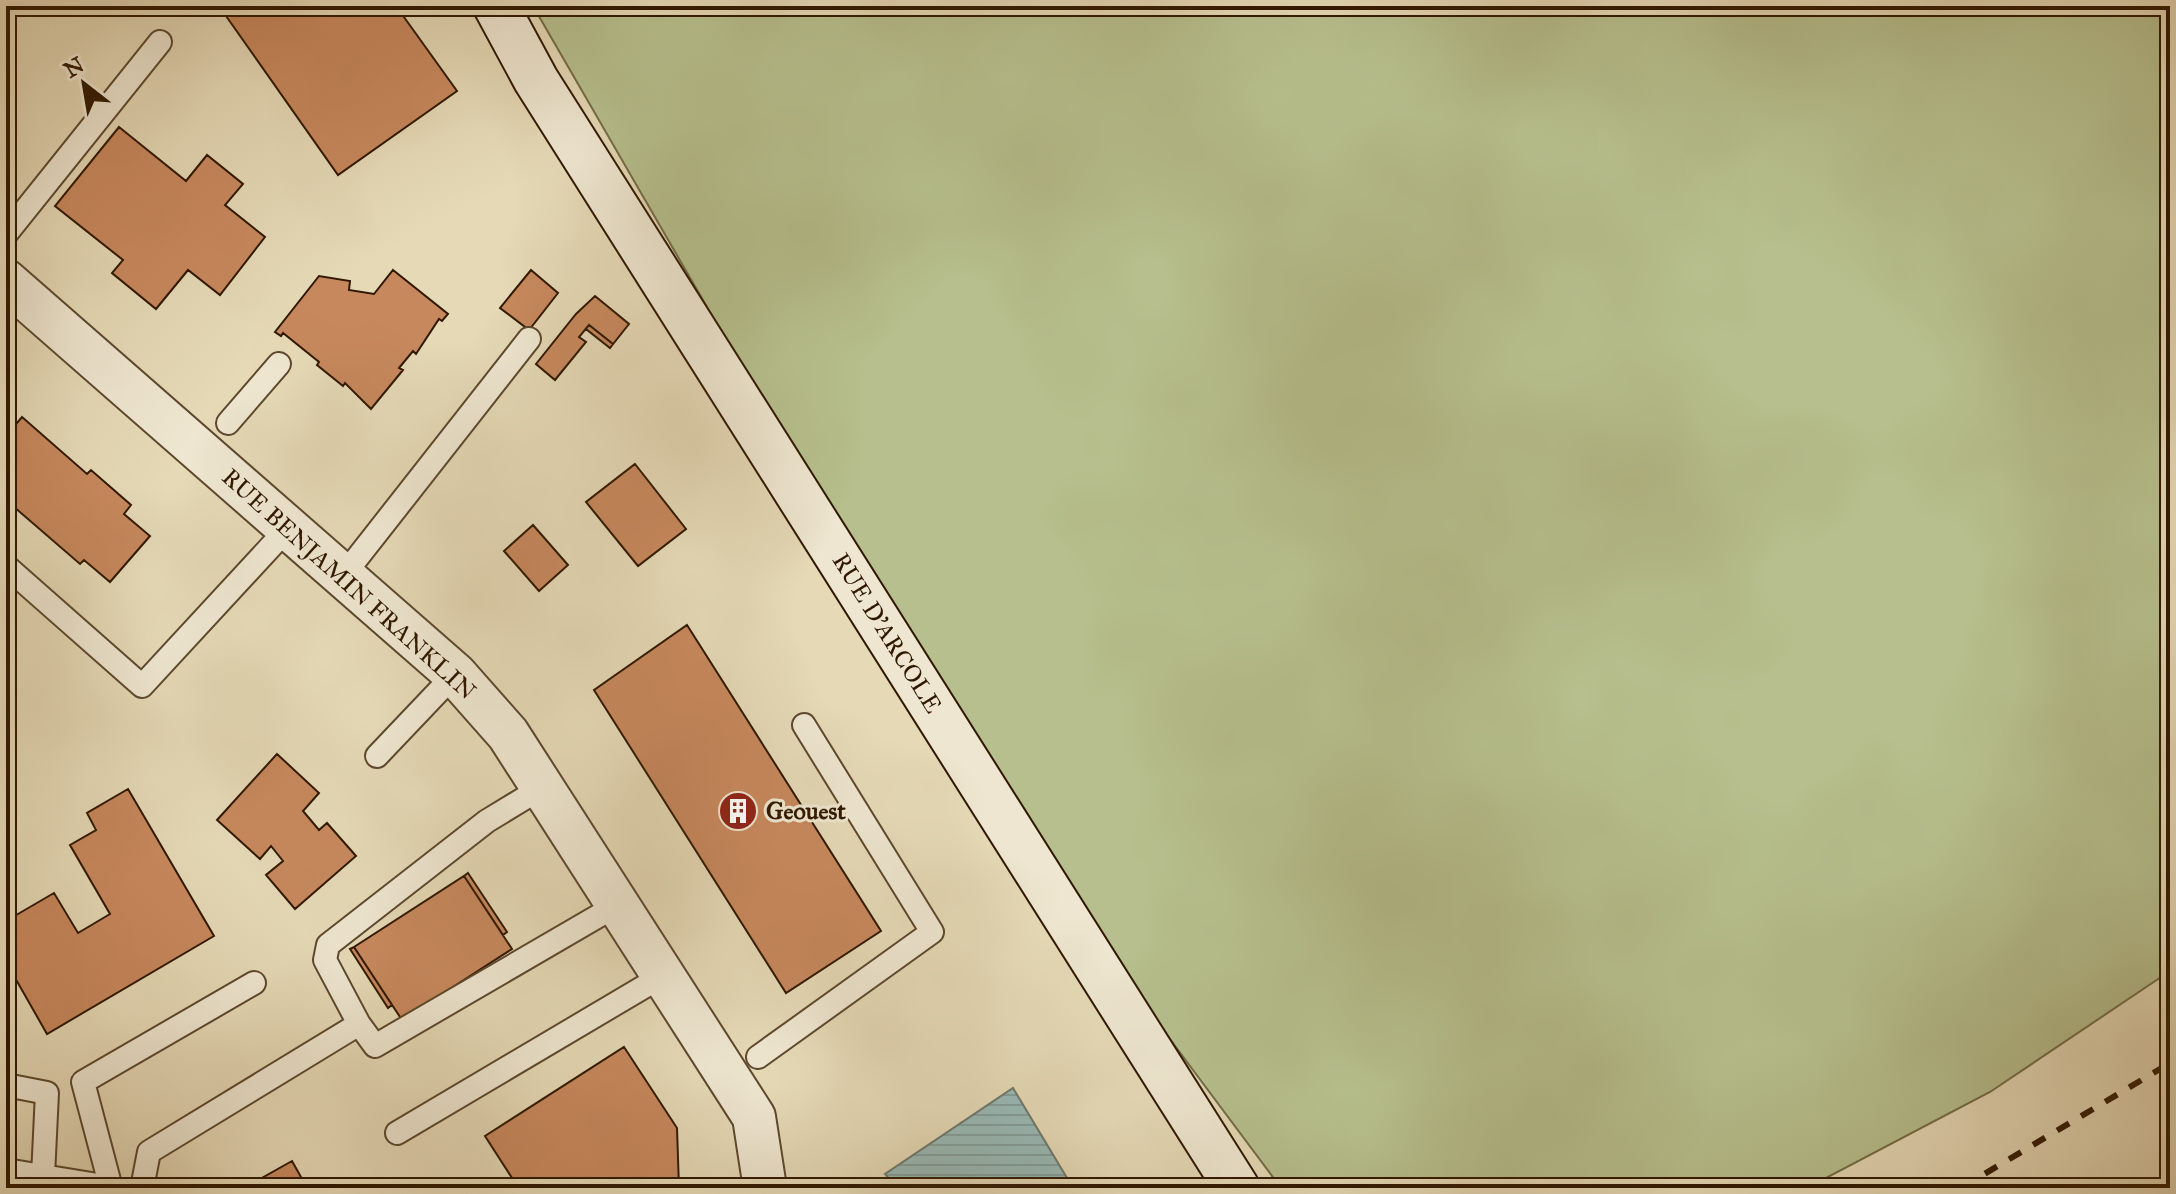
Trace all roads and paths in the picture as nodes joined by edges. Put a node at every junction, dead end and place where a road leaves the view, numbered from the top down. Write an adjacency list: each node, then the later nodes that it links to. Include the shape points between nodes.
1 (477, 6): 4 (main road, RUE D'ARCOLE)
2 (496, 6): 4 (main road, RUE D'ARCOLE)
3 (160, 42): 5 (lane)
4 (536, 80): 31 (main road, RUE D'ARCOLE)
5 (6, 234)
6 (6, 281): 10 (street, RUE BENJAMIN FRANKLIN)
7 (529, 339): 12 (lane)
8 (279, 364): 9 (lane)
9 (228, 423)
10 (288, 528): 11 (lane, via 142,686); 12 (street, RUE BENJAMIN FRANKLIN)
11 (6, 566)
12 (343, 576): 13 (street, RUE BENJAMIN FRANKLIN)
13 (455, 674): 15 (lane); 16 (street, RUE BENJAMIN FRANKLIN, via 508,734)
14 (804, 725): 21 (lane, via 932,932)
15 (377, 756)
16 (543, 787): 17 (street, RUE BENJAMIN FRANKLIN); 20 (lane, via 487,821 328,945 325,960)
17 (619, 904): 18 (street, RUE BENJAMIN FRANKLIN); 20 (lane, via 375,1046)
18 (664, 975): 25 (lane); 30 (street, RUE BENJAMIN FRANKLIN, via 754,1117)
19 (254, 983): 23 (lane)
20 (359, 1024): 29 (lane, via 149,1152)
21 (758, 1057)
22 (9, 1080): 24 (lane)
23 (83, 1082): 24 (lane); 28 (lane)
24 (47, 1093): 27 (lane)
25 (397, 1133)
26 (6, 1170): 27 (lane)
27 (43, 1176): 28 (lane)
28 (110, 1187)
29 (142, 1188)
30 (765, 1188)
31 (1237, 1188)

